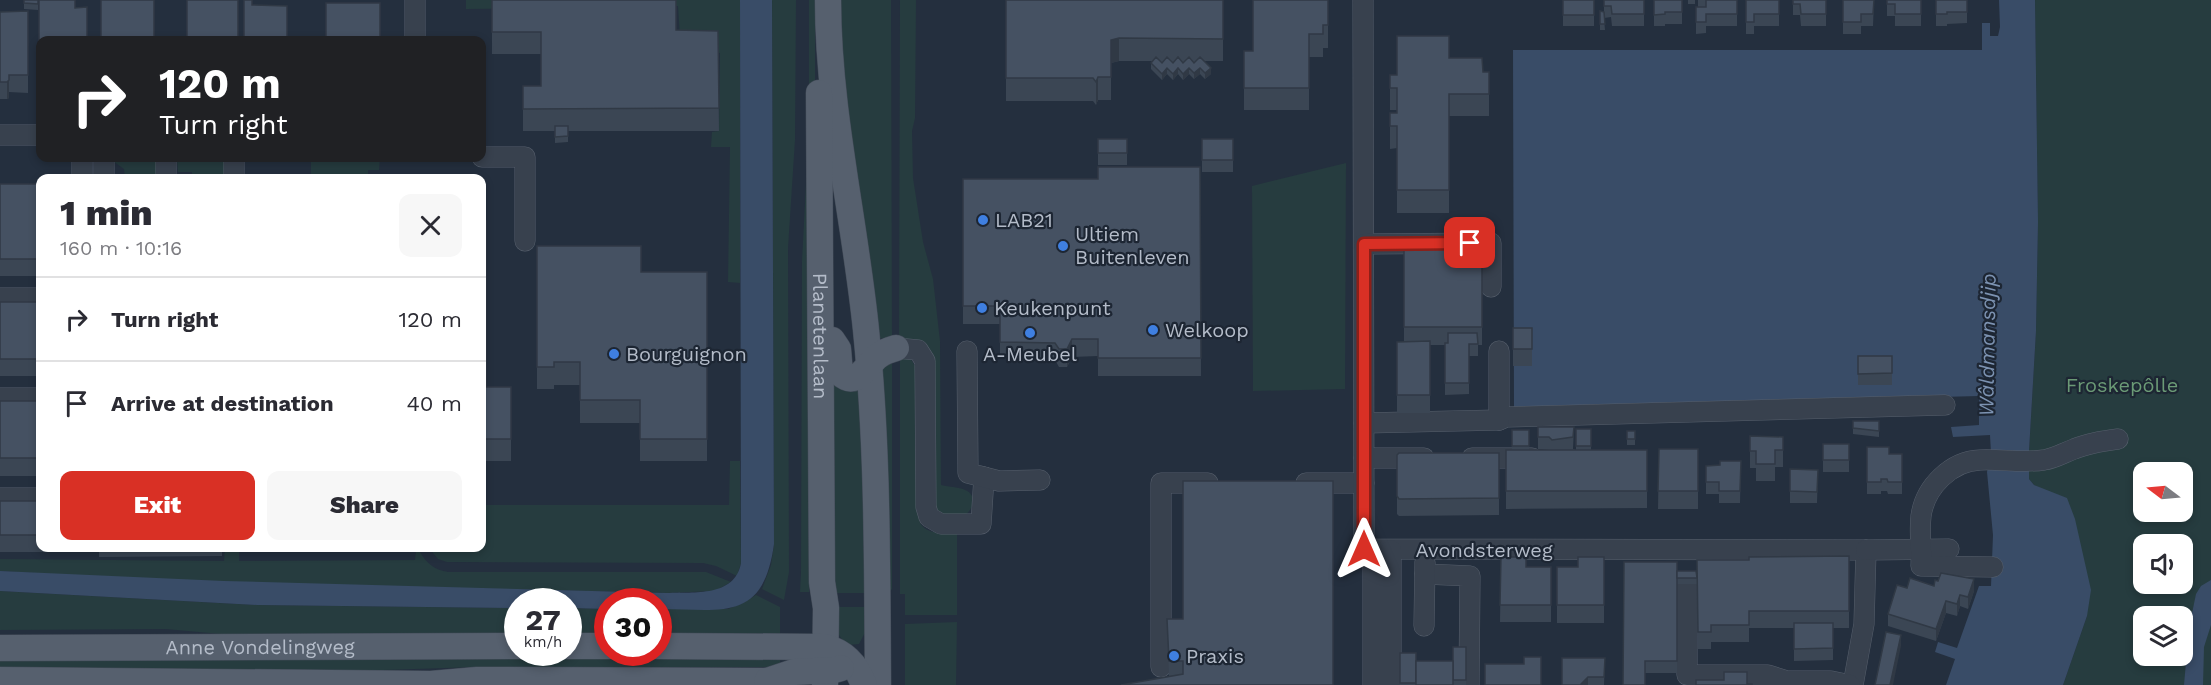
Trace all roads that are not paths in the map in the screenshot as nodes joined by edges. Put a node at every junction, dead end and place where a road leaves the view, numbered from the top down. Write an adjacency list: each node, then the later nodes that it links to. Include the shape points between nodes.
1 (416, 0): 5 (street)
2 (819, 0): 11 (main road, Planetenlaan)
3 (828, 0): 13 (main road, Planetenlaan, via 836,116)
4 (1364, 0): 10 (street)
5 (416, 36)
6 (0, 135): 7 (street)
7 (36, 135)
8 (486, 157): 9 (street, via 525,157)
9 (525, 241)
10 (1364, 244): 12 (street, via 1491,243); 26 (street)
11 (822, 259): 13 (main road, via 831,250 844,253); 16 (main road, Planetenlaan)
12 (1491, 287)
13 (862, 292): 17 (main road, Planetenlaan)
14 (0, 298): 15 (street)
15 (36, 298)
16 (822, 325): 21 (main road, via 838,349 838,369 843,376 858,377); 45 (main road, Planetenlaan)
17 (866, 333): 18 (main road, via 872,341); 21 (main road, Planetenlaan)
18 (896, 348): 21 (main road); 30 (street, via 918,350 925,361 929,517 940,524 981,524)
19 (967, 351): 30 (street, via 968,473)
20 (1499, 351): 25 (street)
21 (868, 365): 46 (main road, Planetenlaan, via 876,490)
22 (0, 398): 23 (street)
23 (36, 398)
24 (1945, 405): 25 (street)
25 (1499, 420): 26 (street)
26 (1364, 423): 28 (street)
27 (2118, 439): 42 (street, via 2074,448 2056,458 1977,460 1949,470 1935,485 1922,511)
28 (1364, 458): 29 (street); 34 (street)
29 (1548, 458)
30 (984, 477): 31 (street, via 999,481)
31 (1040, 480)
32 (1227, 483): 52 (street, via 1161,483)
33 (1291, 483): 34 (street)
34 (1364, 483): 38 (street, via 1364,549)
35 (0, 498): 36 (street)
36 (36, 498)
37 (1949, 549): 42 (street, Avondsterweg)
38 (1382, 550): 39 (street, Avondsterweg); 58 (street); 59 (street)
39 (1425, 550): 40 (street, Avondsterweg); 44 (street)
40 (1687, 550): 41 (street, Avondsterweg); 61 (street, via 1687,675 1768,675 1787,681)
41 (1866, 550): 42 (street, Avondsterweg); 61 (street, via 1864,624)
42 (1922, 550): 43 (street, via 1921,566)
43 (1993, 567)
44 (1425, 574): 47 (street); 60 (street, via 1470,576)
45 (822, 582): 50 (main road, via 803,629); 53 (main road, Planetenlaan, via 826,608)
46 (877, 623): 54 (main road, Planetenlaan); 57 (main road, Planetenlaan)
47 (1424, 626)
48 (504, 646): 51 (main road, Anne Vondelingweg)
49 (672, 646): 50 (main road)
50 (774, 646): 53 (main road)
51 (0, 648)
52 (1161, 667)
53 (825, 668): 54 (main road, via 838,652); 56 (main road, via 794,672)
54 (858, 674)
55 (0, 680): 56 (main road, Anne Vondelingweg)
56 (776, 683)
57 (878, 685)
58 (1373, 685)
59 (1391, 685)
60 (1469, 685)
61 (1852, 685)

